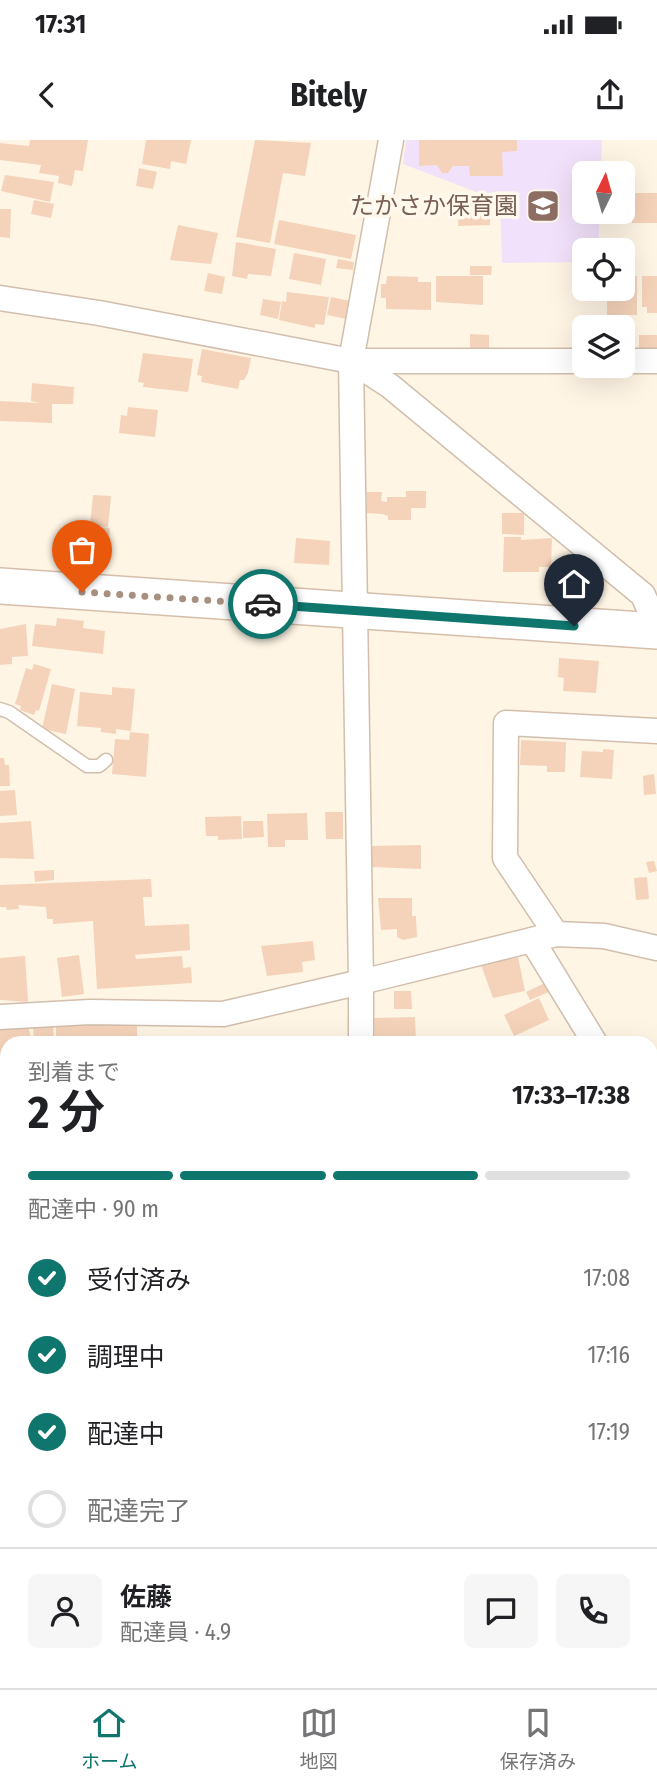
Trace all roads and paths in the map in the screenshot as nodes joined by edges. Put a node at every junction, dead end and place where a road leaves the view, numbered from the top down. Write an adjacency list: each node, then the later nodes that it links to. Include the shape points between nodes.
1 (391, 140): 3 (street)
2 (0, 298): 3 (street)
3 (351, 361): 4 (street); 8 (street); 9 (street, via 390,386 643,595)
4 (572, 361)
5 (635, 361): 6 (street)
6 (657, 361)
7 (0, 586): 8 (main road)
8 (354, 610): 9 (main road); 16 (street)
9 (657, 629)
10 (0, 709): 12 (lane, via 86,766 99,766)
11 (657, 731): 13 (street, via 506,723 505,858)
12 (106, 760)
13 (556, 934): 14 (street); 15 (street, via 604,936)
14 (532, 940): 16 (street); 19 (street)
15 (657, 948)
16 (361, 982): 17 (street, via 223,1014 90,1012); 18 (street)
17 (0, 1017)
18 (361, 1036)
19 (591, 1036)

